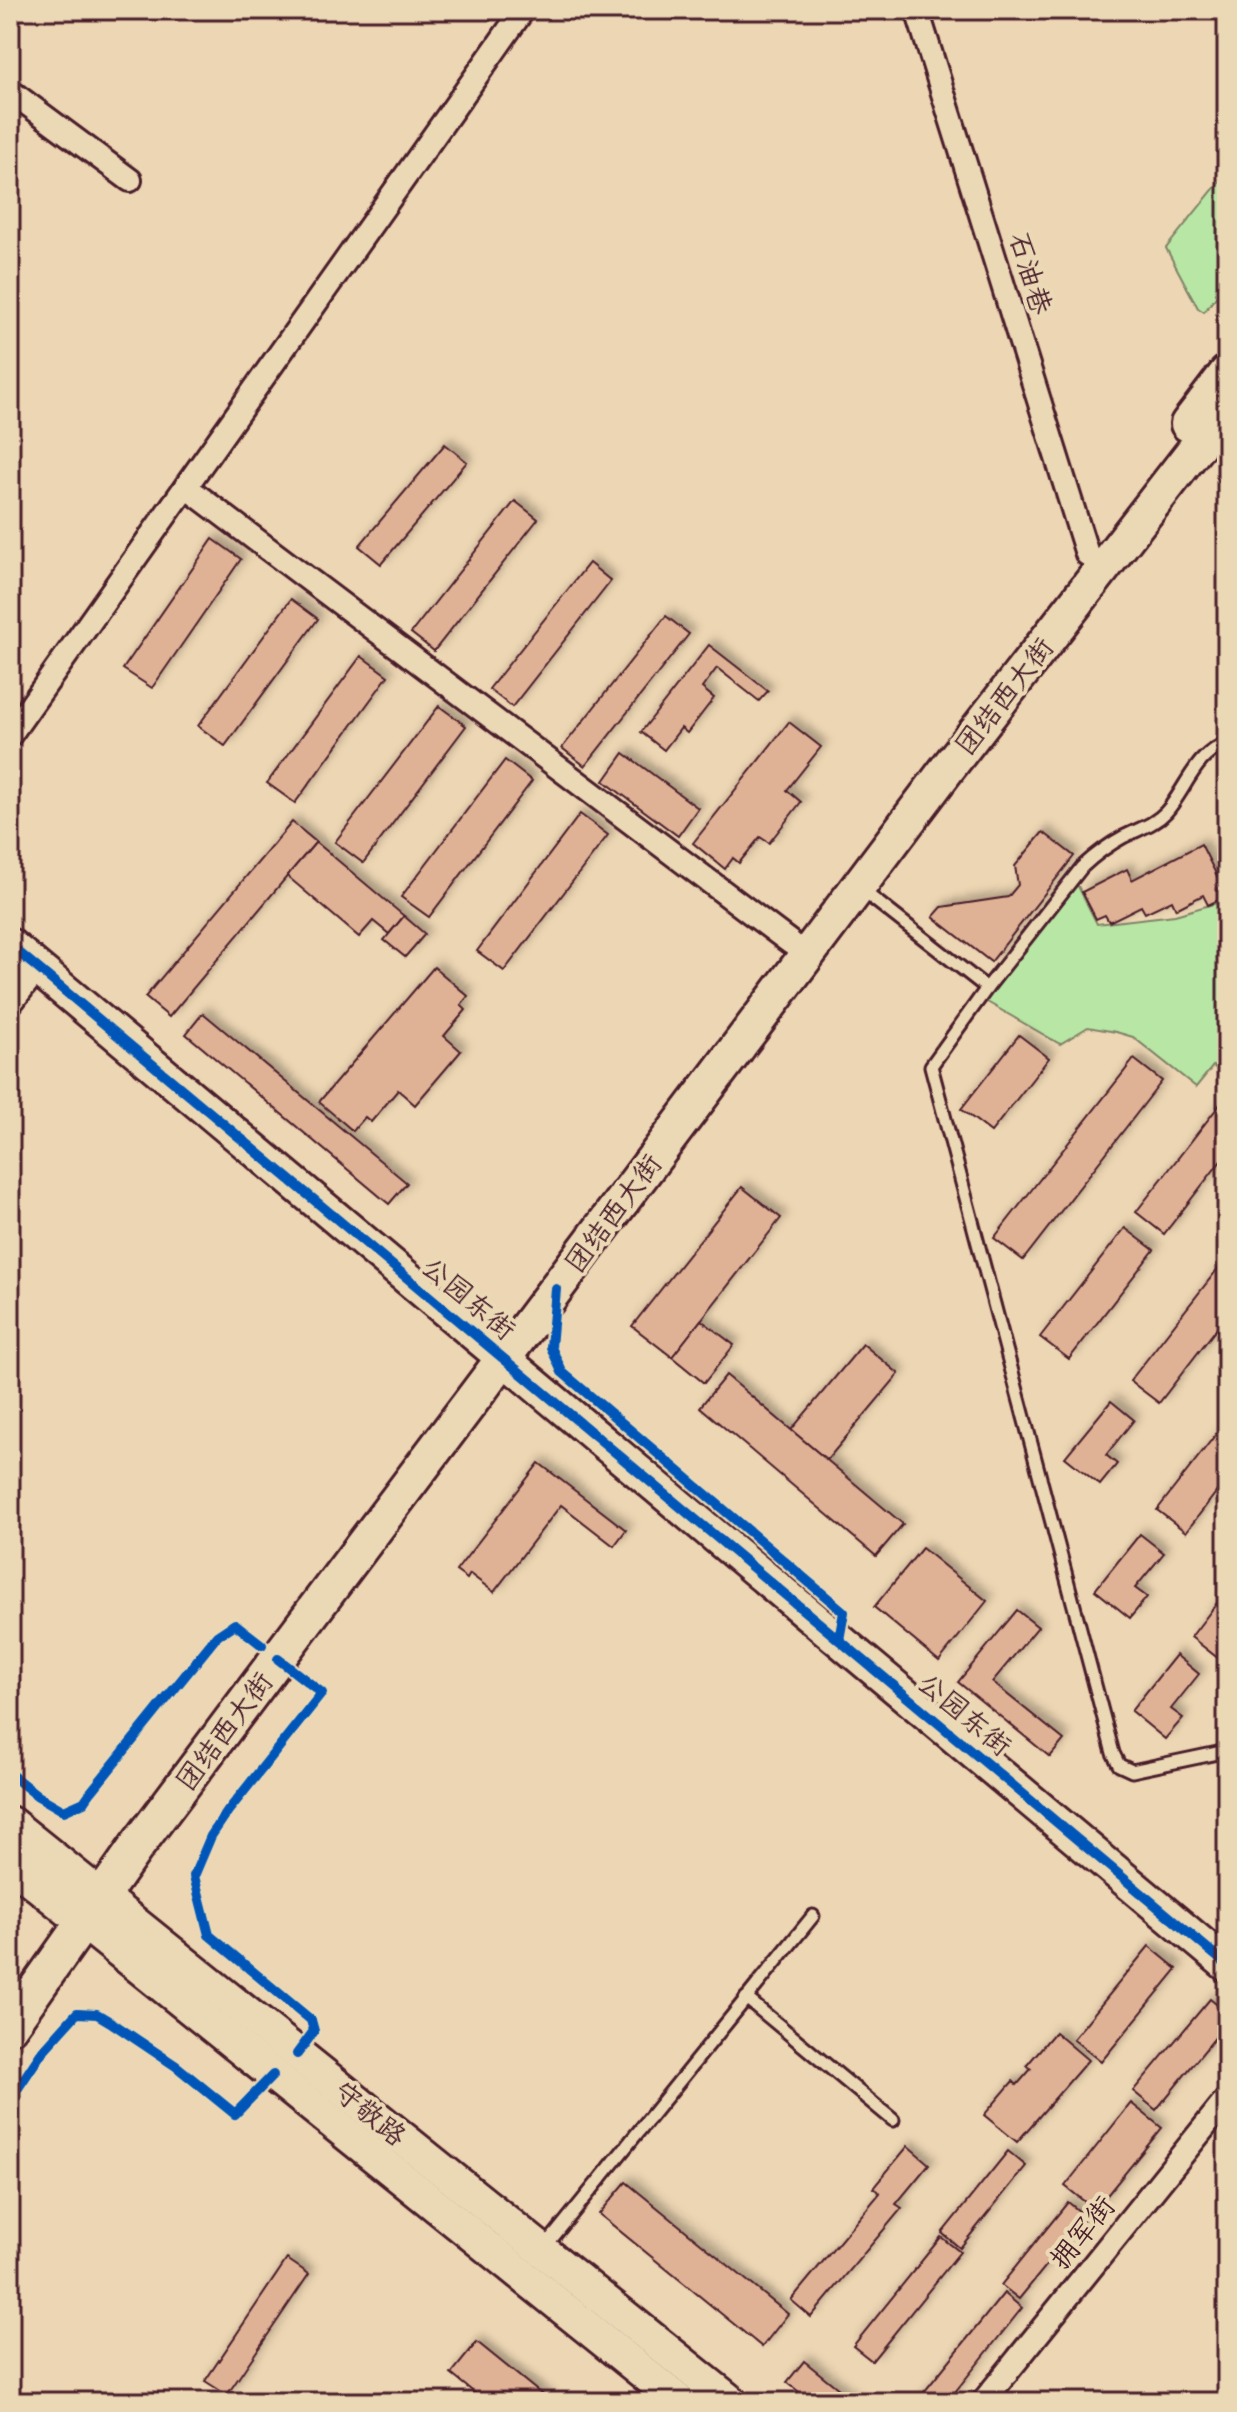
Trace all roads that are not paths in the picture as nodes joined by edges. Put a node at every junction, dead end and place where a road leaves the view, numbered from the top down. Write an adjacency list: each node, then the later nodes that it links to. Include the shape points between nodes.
1 (523, 10): 7 (street)
2 (917, 10): 8 (street, 石油巷)
3 (10, 91): 4 (street)
4 (130, 180)
5 (1227, 373): 8 (main road, 团结西大街)
6 (1227, 408): 11 (main road, 团结西大街)
7 (186, 487): 9 (street); 12 (street)
8 (1087, 554): 12 (main road, 团结西大街)
9 (10, 735)
10 (1227, 744): 15 (lane, via 1204,758 1153,824 1099,852 1082,867)
11 (858, 888): 15 (lane); 17 (main road, 团结西大街)
12 (791, 943): 17 (main road, 团结西大街)
13 (10, 945): 14 (main road, 公园东街)
14 (38, 968): 16 (street); 17 (main road, 公园东街)
15 (987, 988): 18 (lane, via 931,1066 1113,1753 1119,1765 1132,1771)
16 (10, 1004)
17 (496, 1352): 21 (main road, 团结西大街); 23 (main road, 公园东街)
18 (1227, 1751)
19 (10, 1823): 21 (main road, 守敬路)
20 (10, 1863): 21 (main road, 守敬路)
21 (84, 1903): 24 (main road, 团结西大街); 26 (main road, 团结西大街); 29 (main road, 守敬路); 30 (main road, 守敬路)
22 (813, 1916): 25 (lane)
23 (1227, 1965)
24 (10, 1991)
25 (746, 1998): 28 (lane); 29 (lane)
26 (10, 2026)
27 (1227, 2099): 32 (street, 拥军街)
28 (893, 2120)
29 (542, 2251): 31 (main road, 守敬路)
30 (680, 2402)
31 (731, 2402)
32 (983, 2402)

